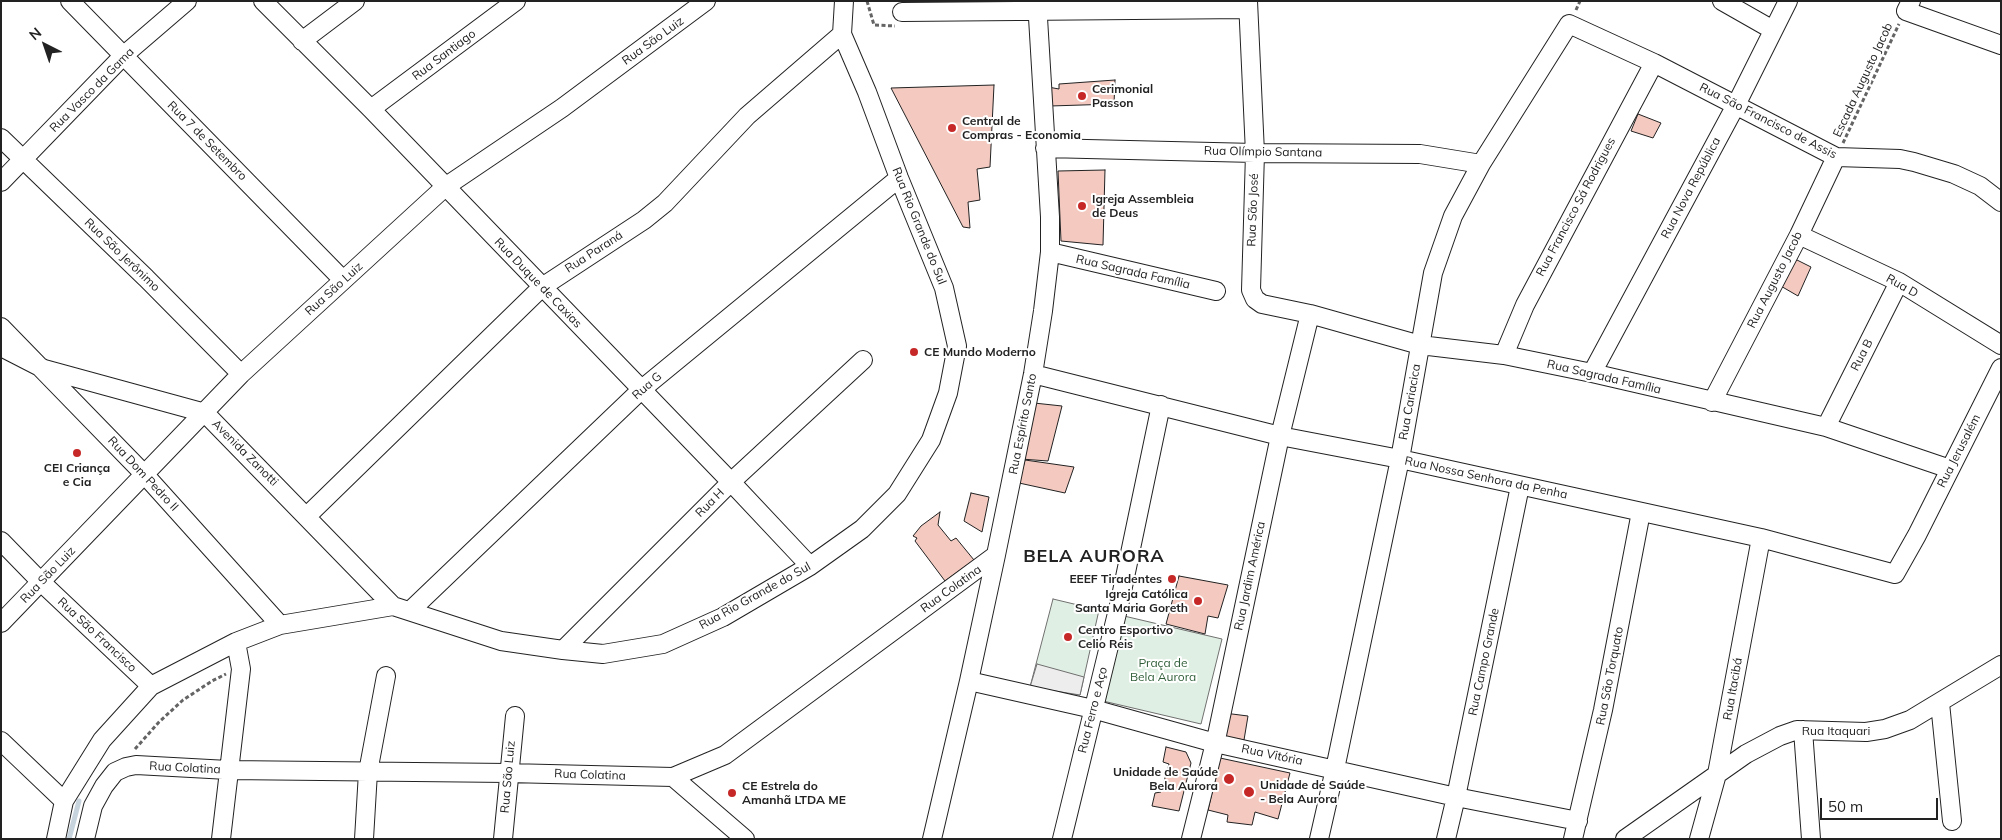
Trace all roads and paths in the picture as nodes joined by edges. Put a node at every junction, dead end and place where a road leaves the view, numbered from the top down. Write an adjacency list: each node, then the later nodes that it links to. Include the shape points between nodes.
1 (70, 1): 20 (street, Rua 7 de Setembro)
2 (187, 1): 20 (street, Rua Vasco da Gama)
3 (263, 1): 18 (street, Rua Duque de Caxias)
4 (355, 1): 18 (street)
5 (516, 1): 23 (street, Rua Santiago)
6 (706, 1): 32 (street, Rua São Luiz, via 562,108)
7 (844, 1): 17 (street)
8 (867, 1): 14 (path, via 874,25)
9 (1722, 1): 16 (street)
10 (1788, 1): 16 (street, Rua Nova República)
11 (1248, 5): 12 (street); 26 (street, Rua São José)
12 (1037, 6): 14 (street); 25 (street, Rua Espírito Santo)
13 (1908, 6): 19 (street); 27 (path, Escada Augusto Jacob)
14 (902, 19)
15 (1569, 24): 21 (street, Rua São Francisco de Assis); 29 (street, Rua Cariacica)
16 (1773, 30): 22 (street, Rua Nova República)
17 (842, 34): 30 (street, Rua Rio Grande do Sul, via 868,92); 38 (street, Rua Paraná, via 748,116 644,220)
18 (302, 41): 23 (street, Rua Duque de Caxias)
19 (2001, 45)
20 (123, 56): 28 (street, Rua Vasco da Gama); 36 (street, Rua 7 de Setembro)
21 (1654, 63): 22 (street, Rua São Francisco de Assis); 46 (street, Rua Francisco Sá Rodrigues, via 1525,305)
22 (1736, 105): 27 (street, Rua São Francisco de Assis); 50 (street, Rua Nova República)
23 (371, 109): 32 (street, Rua Duque de Caxias)
24 (1, 138): 28 (street, Rua São Jerônimo)
25 (1045, 148): 26 (street, Rua Olímpio Santana); 35 (street, Rua Espírito Santo)
26 (1255, 153): 29 (street, Rua Olímpio Santana, via 1420,154); 40 (street, Rua São José, via 1251,290)
27 (1836, 157): 33 (street, Rua São Francisco de Assis, via 1914,162 1954,174 1980,186); 34 (street, Rua Augusto Jacob)
28 (23, 161): 31 (street, Rua Vasco da Gama); 51 (street, Rua São Jerônimo)
29 (1481, 164): 43 (street, Rua Cariacica, via 1453,216 1433,273)
30 (899, 178): 53 (street, Rua G); 70 (street, Rua Rio Grande do Sul, via 944,288 956,346 948,393 931,440 897,494 862,529)
31 (1, 182)
32 (445, 187): 36 (street, Rua São Luiz); 38 (street, Rua Duque de Caxias)
33 (2001, 202)
34 (1799, 234): 37 (street, Rua D); 54 (street, Rua Augusto Jacob)
35 (1050, 252): 39 (street, Rua Sagrada Família); 52 (street, Rua Espírito Santo)
36 (343, 280): 51 (street, Rua São Luiz)
37 (1899, 282): 44 (street, Rua D); 57 (street, Rua B)
38 (542, 287): 53 (street, Rua Duque de Caxias); 65 (street, Rua Paraná)
39 (1216, 291)
40 (1255, 299): 41 (street, Rua Sagrada Família, via 1262,304)
41 (1310, 314): 43 (street, Rua Sagrada Família); 58 (street, Rua Jardim América)
42 (1, 327): 49 (street, Rua Dom Pedro II)
43 (1420, 345): 46 (street, Rua Sagrada Família); 59 (street, Rua Cariacica)
44 (2001, 345)
45 (1, 347): 49 (street, Avenida Zanotti)
46 (1504, 355): 50 (street, Rua Sagrada Família)
47 (863, 360): 62 (street, Rua H)
48 (2001, 368): 60 (street, Rua Jerusalém)
49 (44, 369): 56 (street, Avenida Zanotti); 61 (street, Rua Dom Pedro II)
50 (1592, 373): 54 (street, Rua Sagrada Família)
51 (241, 374): 56 (street, Rua São Luiz)
52 (1033, 374): 55 (street, Rua Nossa Senhora da Penha); 69 (street, Rua Espírito Santo)
53 (642, 389): 62 (street, Rua Duque de Caxias); 73 (street, Rua G)
54 (1712, 402): 57 (street, Rua Sagrada Família)
55 (1161, 405): 58 (street, Rua Nossa Senhora da Penha); 84 (street, Rua Ferro e Aço, via 1120,601)
56 (205, 413): 61 (street, Rua São Luiz); 65 (street, Avenida Zanotti)
57 (1826, 427): 60 (street, Rua Sagrada Família)
58 (1280, 436): 59 (street, Rua Nossa Senhora da Penha); 88 (street, Rua Jardim América)
59 (1400, 459): 63 (street, Rua Nossa Senhora da Penha); 90 (street, Rua Cariacica)
60 (1950, 469): 66 (street, Rua Jerusalém)
61 (145, 475): 71 (street, Rua São Luiz); 75 (street, Rua Dom Pedro II)
62 (731, 482): 70 (street, Rua Duque de Caxias); 77 (street, Rua H)
63 (1520, 486): 64 (street, Rua Nossa Senhora da Penha); 96 (street, Rua Campo Grande)
64 (1642, 512): 67 (street, Rua Nossa Senhora da Penha); 98 (street, Rua São Torquato)
65 (307, 516): 72 (street, Avenida Zanotti)
66 (1917, 535): 67 (street, Rua Nossa Senhora da Penha, via 1895,574)
67 (1761, 538): 94 (street, Rua Itacibá)
68 (1, 541): 71 (street, Rua São Francisco)
69 (996, 555): 81 (street, Rua Espírito Santo); 95 (street, Rua Colatina, via 725,755)
70 (810, 566): 77 (street, Rua Rio Grande do Sul, via 722,617 663,644 603,654)
71 (41, 582): 74 (street, Rua São Luiz); 82 (street, Rua São Francisco)
72 (393, 606): 73 (street, Rua Rio Grande do Sul); 75 (street, Rua Rio Grande do Sul)
73 (411, 610): 77 (street, Rua Rio Grande do Sul, via 501,641)
74 (1, 623)
75 (280, 625): 76 (street, Rua Rio Grande do Sul)
76 (236, 642): 79 (street); 82 (street, Rua Rio Grande do Sul)
77 (563, 650)
78 (2001, 665): 83 (street, Rua Itaquari)
79 (241, 669): 89 (path, via 212,681 182,700); 91 (street)
80 (386, 676): 92 (street)
81 (969, 681): 84 (street, Rua Vitória); 106 (street, Rua Espírito Santo)
82 (151, 686): 97 (street, Rua Rio Grande do Sul, via 102,740)
83 (1940, 703): 86 (street, Rua Itaquari, via 1910,720 1885,729 1866,732); 99 (street)
84 (1092, 709): 88 (street, Rua Vitória); 107 (street, Rua Ferro e Aço)
85 (514, 716): 93 (street, Rua São Luiz)
86 (1803, 730): 94 (street, Rua Itaquari, via 1780,736); 114 (street)
87 (1, 741): 97 (street)
88 (1215, 743): 90 (street, Rua Vitória); 108 (street, Rua Jardim América)
89 (134, 750)
90 (1335, 769): 96 (street, Rua Vitória); 109 (street, Rua Cariacica)
91 (228, 770): 92 (street, Rua Colatina); 101 (street, Rua Colatina, via 136,765 115,772 93,806); 102 (street)
92 (368, 772): 93 (street, Rua Colatina); 103 (street)
93 (508, 773): 95 (street, Rua Colatina); 104 (street, Rua São Luiz)
94 (1717, 774): 112 (street, Rua Itaquari); 113 (street, Rua Itacibá)
95 (673, 778): 105 (street)
96 (1456, 797): 98 (street, Rua Vitória); 110 (street, Rua Campo Grande)
97 (64, 802): 100 (street, Rua Rio Grande do Sul)
98 (1578, 821): 111 (street, Rua São Torquato)
99 (1952, 821)
100 (56, 839)
101 (86, 839)
102 (221, 839)
103 (364, 839)
104 (503, 839)
105 (745, 839)
106 (932, 839)
107 (1062, 839)
108 (1191, 839)
109 (1319, 839)
110 (1446, 839)
111 (1573, 839)
112 (1625, 839)
113 (1699, 839)
114 (1811, 839)

